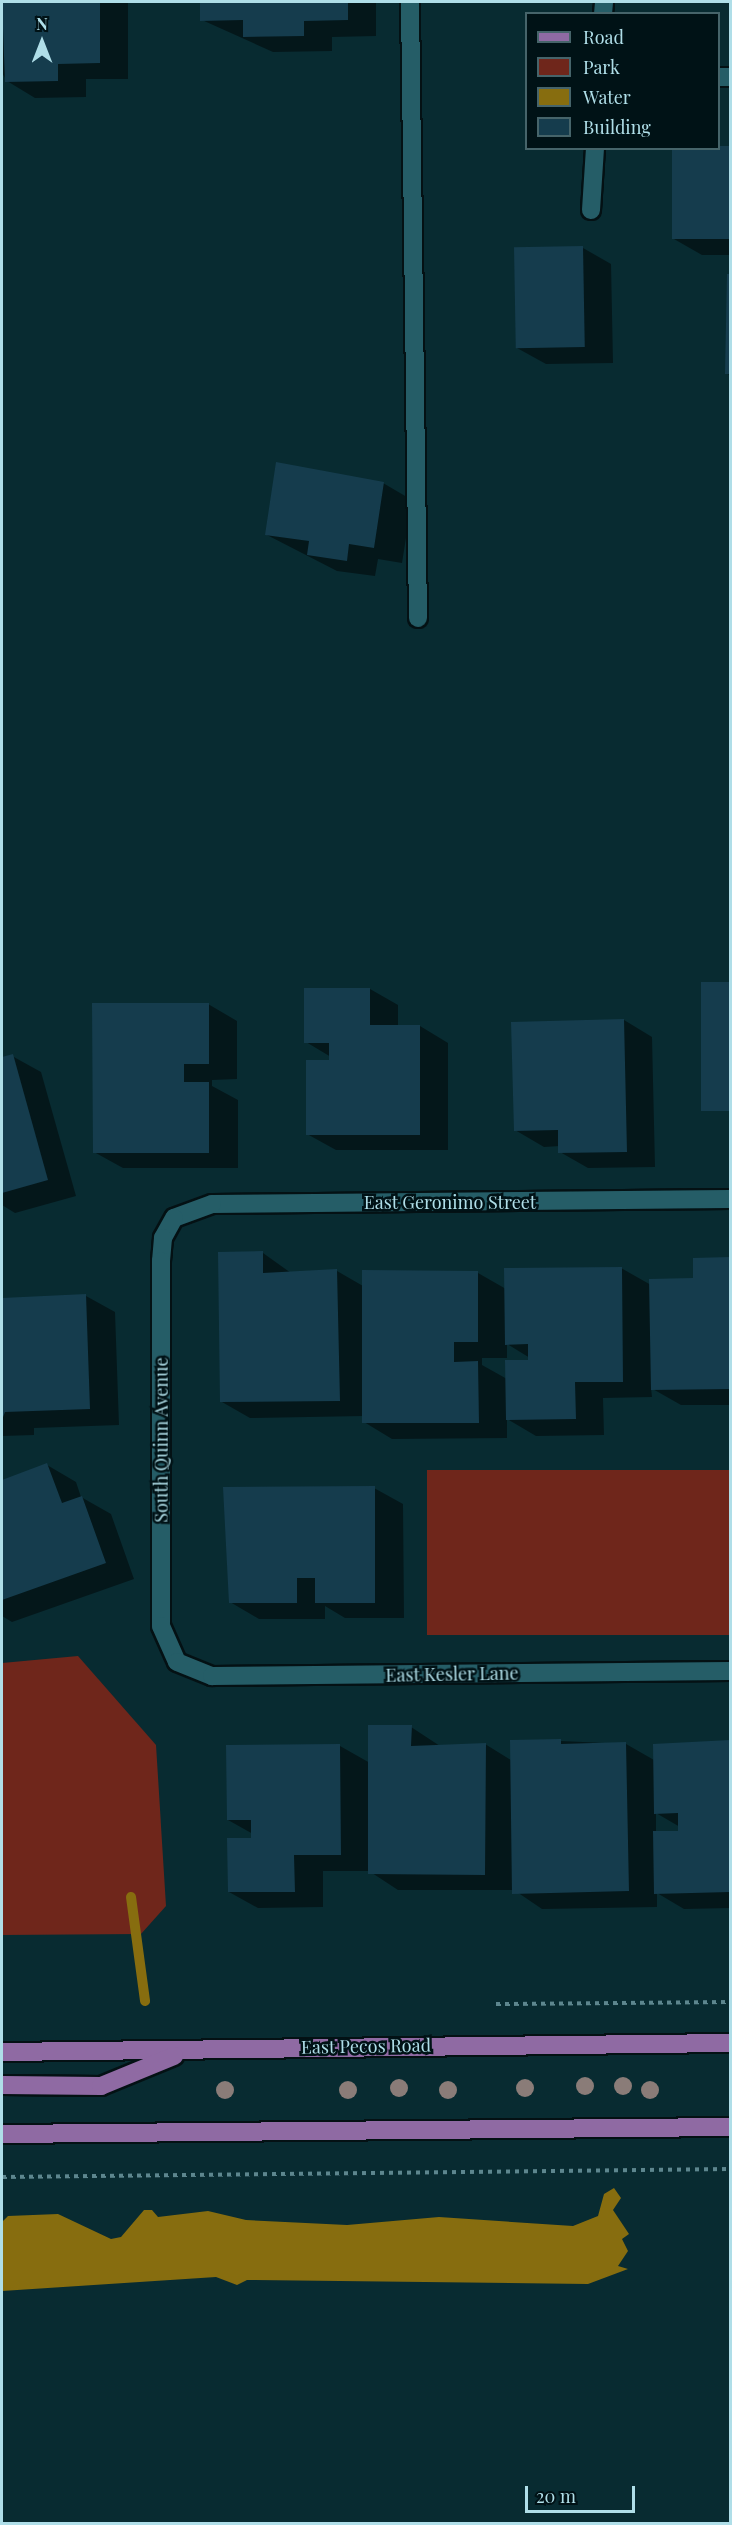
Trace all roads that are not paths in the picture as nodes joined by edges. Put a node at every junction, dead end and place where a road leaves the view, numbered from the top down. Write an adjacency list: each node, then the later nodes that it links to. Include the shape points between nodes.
1 (410, 2): 4 (street)
2 (595, 150): 3 (street)
3 (591, 210)
4 (418, 618)
5 (730, 1199): 6 (street, East Geronimo Street, via 212,1203)
6 (174, 1218): 7 (street, South Quinn Avenue, via 163,1238 161,1261 161,1626)
7 (177, 1662): 8 (street, East Kesler Lane, via 212,1676)
8 (730, 1671)
9 (730, 2043): 11 (main road, East Pecos Road)
10 (2, 2052): 11 (main road, East Pecos Road)
11 (184, 2052): 12 (main road, via 101,2086)
12 (2, 2085)
13 (730, 2127): 14 (main road)
14 (2, 2134)

